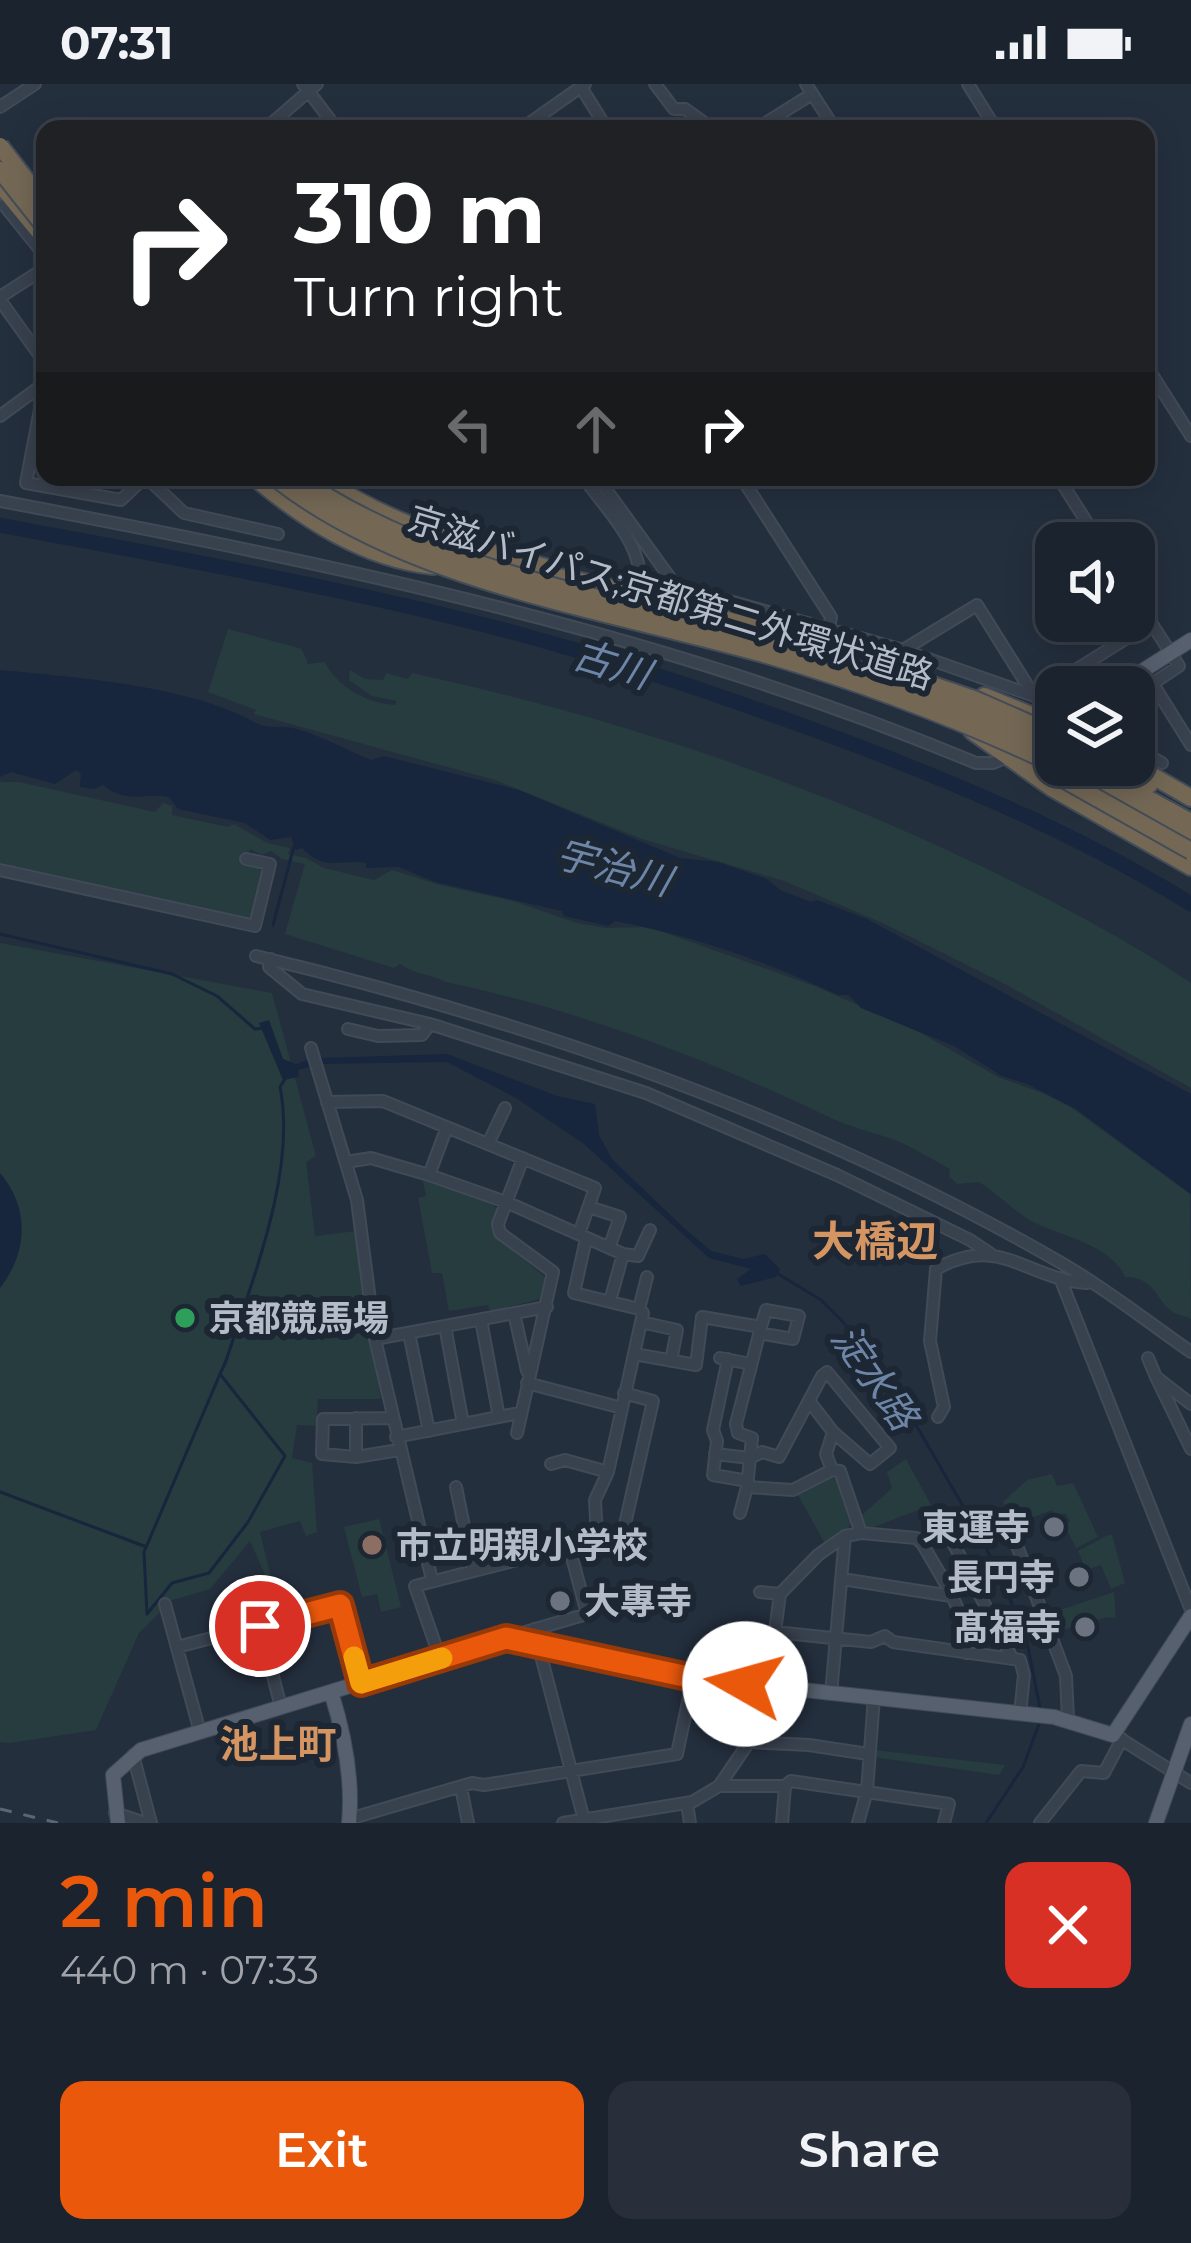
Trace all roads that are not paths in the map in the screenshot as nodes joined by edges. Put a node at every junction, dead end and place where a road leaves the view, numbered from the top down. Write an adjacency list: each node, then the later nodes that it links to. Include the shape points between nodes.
1 (35, 84): 7 (street)
2 (655, 84): 12 (street, via 674,109)
3 (968, 84): 15 (street)
4 (310, 86): 8 (street); 9 (street)
5 (583, 86): 10 (street); 11 (street)
6 (809, 89): 13 (street); 14 (street)
7 (0, 107)
8 (274, 120)
9 (332, 120)
10 (534, 120)
11 (602, 120)
12 (700, 120)
13 (768, 120)
14 (829, 120)
15 (990, 120)
16 (0, 134): 19 (highway)
17 (0, 146): 21 (highway, bridge)
18 (0, 170): 23 (highway, bridge)
19 (36, 180)
20 (0, 184): 24 (highway)
21 (36, 192)
22 (4, 205): 25 (street)
23 (36, 216)
24 (36, 228)
25 (36, 245)
26 (36, 274): 27 (street)
27 (0, 299): 28 (street)
28 (36, 350)
29 (1155, 379): 34 (street)
30 (36, 389): 31 (street)
31 (29, 394): 32 (street); 33 (street)
32 (36, 403)
33 (0, 416)
34 (1191, 436)
35 (36, 437): 36 (street, via 26,482)
36 (36, 484)
37 (47, 486): 38 (street, via 121,500)
38 (136, 486)
39 (155, 486): 50 (street, via 184,513)
40 (266, 486): 52 (highway, via 321,526 397,560)
41 (288, 486): 71 (highway, 京滋バイパス;京都第二外環状道路, bridge, via 356,530 431,562 814,670)
42 (311, 486): 57 (highway, 京滋バイパス;京都第二外環状道路, bridge, via 436,549)
43 (334, 486): 52 (highway, via 447,540)
44 (591, 486): 51 (street)
45 (602, 486): 51 (street)
46 (747, 486): 53 (street, via 831,617)
47 (1064, 486): 49 (street)
48 (0, 501): 55 (street, via 352,570)
49 (1087, 522)
50 (278, 534)
51 (639, 547): 52 (street); 53 (street, via 676,586)
52 (639, 593): 55 (street); 59 (highway); 71 (highway, via 886,672)
53 (829, 628): 59 (street)
54 (1155, 629): 61 (street)
55 (624, 639): 71 (street, via 766,682 976,763 986,765)
56 (1191, 640): 61 (main road)
57 (772, 642): 67 (highway, bridge, via 946,688); 69 (highway, 京滋バイパス;京都第二外環状道路, bridge)
58 (1121, 642): 65 (street)
59 (870, 650): 60 (street); 66 (highway)
60 (903, 650): 65 (street); 65 (street, via 977,605)
61 (1171, 653): 62 (main road); 63 (street, via 1179,667)
62 (1150, 666)
63 (1155, 683)
64 (1155, 687): 70 (street)
65 (1034, 696)
66 (1035, 717)
67 (1035, 726)
68 (1035, 735): 71 (main road)
69 (1035, 741)
70 (1191, 746)
71 (1005, 748): 80 (highway, 京滋バイパス;京都第二外環状道路, bridge); 81 (highway, bridge); 83 (highway, via 1052,788)
72 (1155, 759): 73 (street)
73 (1162, 763)
74 (1155, 778): 77 (highway)
75 (1125, 786): 79 (highway)
76 (1150, 786): 78 (highway)
77 (1191, 798)
78 (1191, 809)
79 (1191, 821)
80 (1191, 837)
81 (1191, 851)
82 (246, 859): 84 (street, via 270,864 254,926)
83 (1191, 868)
84 (0, 870)
85 (256, 956): 86 (street)
86 (271, 959): 87 (street, via 269,967 302,994); 104 (street, via 678,1082 846,1153)
87 (430, 1024): 88 (street, via 422,1034); 103 (street, via 646,1094 837,1175)
88 (348, 1029)
89 (314, 1058): 90 (street)
90 (327, 1102): 92 (street, via 383,1101); 95 (street)
91 (505, 1108): 93 (street)
92 (447, 1126): 93 (street); 96 (street)
93 (488, 1144): 94 (street)
94 (523, 1158): 97 (street); 98 (street, via 595,1188)
95 (346, 1162): 96 (street, via 371,1157); 115 (street)
96 (429, 1175): 97 (street)
97 (506, 1202): 100 (street); 109 (street, via 500,1232 553,1272)
98 (589, 1207): 100 (street); 101 (street, via 620,1217)
99 (650, 1231): 102 (street, via 638,1256)
100 (583, 1237): 101 (street); 108 (street, via 574,1292)
101 (609, 1248): 102 (street)
102 (623, 1254): 108 (street)
103 (995, 1256): 104 (street); 106 (street); 131 (street, via 961,1256 936,1269 930,1341 944,1407)
104 (1050, 1257): 107 (street)
105 (647, 1277): 111 (street)
106 (1060, 1278): 107 (street); 162 (street)
107 (1090, 1282): 116 (street)
108 (610, 1301): 111 (street)
109 (547, 1307): 110 (street); 122 (street)
110 (514, 1313): 112 (street); 122 (street)
111 (640, 1316): 117 (street); 119 (street, via 677,1330)
112 (481, 1320): 113 (street); 128 (street)
113 (445, 1327): 114 (street); 133 (street)
114 (409, 1333): 115 (street); 135 (street)
115 (375, 1340): 130 (street)
116 (1191, 1352)
117 (634, 1354): 119 (street); 123 (street)
118 (1148, 1358): 121 (street)
119 (671, 1360): 120 (street, via 696,1365 702,1317 760,1330)
120 (751, 1364): 132 (street, via 724,1359); 134 (street)
121 (1156, 1377): 125 (street); 139 (street)
122 (528, 1378): 126 (street); 127 (street)
123 (624, 1393): 126 (street); 152 (street, via 653,1401 623,1533)
124 (810, 1402): 136 (street); 136 (street, via 827,1372 894,1453 870,1464); 142 (street, via 779,1457)
125 (1191, 1404)
126 (622, 1408): 145 (street)
127 (519, 1413): 128 (street); 137 (street)
128 (499, 1417): 133 (street)
129 (356, 1418): 130 (street); 141 (street); 141 (street, via 322,1419 322,1454)
130 (392, 1418): 138 (street)
131 (938, 1418)
132 (716, 1419): 134 (street); 140 (street)
133 (463, 1424): 135 (street)
134 (736, 1424): 142 (street, via 752,1438)
135 (429, 1431): 138 (street)
136 (832, 1432): 144 (street)
137 (517, 1433)
138 (398, 1444): 141 (street); 157 (street)
139 (1191, 1449)
140 (716, 1454): 142 (street); 146 (street, via 713,1475)
141 (356, 1457)
142 (750, 1458): 146 (street)
143 (551, 1464): 145 (street)
144 (832, 1470): 146 (street, via 793,1490); 149 (street, via 840,1472)
145 (608, 1472): 152 (street, via 596,1500)
146 (747, 1484): 148 (street)
147 (456, 1487): 155 (street)
148 (740, 1513)
149 (861, 1533): 151 (street); 153 (street)
150 (1013, 1535): 179 (street, via 1066,1676)
151 (845, 1536): 156 (street); 159 (street)
152 (597, 1538): 154 (street)
153 (920, 1541): 160 (street); 171 (street, via 945,1527)
154 (569, 1546): 155 (street); 164 (street, via 587,1614)
155 (472, 1570): 157 (street)
156 (842, 1579): 160 (street); 166 (street)
157 (432, 1580): 170 (street, via 415,1586)
158 (760, 1592): 159 (street)
159 (780, 1594): 166 (street, via 775,1632)
160 (951, 1596): 169 (street, via 968,1635)
161 (165, 1604): 167 (street)
162 (1191, 1613): 182 (main road, via 1129,1706)
163 (260, 1626): 167 (street); 173 (street, via 340,1605); 177 (street)
164 (534, 1629): 165 (street); 168 (street)
165 (506, 1638): 168 (main road); 170 (main road)
166 (835, 1639): 169 (street, via 885,1636); 175 (street)
167 (177, 1647): 181 (street)
168 (539, 1647): 172 (main road); 185 (street)
169 (966, 1653): 171 (street)
170 (440, 1658): 173 (main road)
171 (1012, 1658): 178 (street, via 1024,1675)
172 (693, 1678): 175 (main road); 185 (street, via 677,1754)
173 (361, 1683): 174 (main road)
174 (331, 1692): 177 (main road); 195 (main road)
175 (831, 1694): 176 (main road)
176 (874, 1697): 178 (main road); 183 (street)
177 (281, 1707): 181 (main road)
178 (1022, 1714): 179 (main road)
179 (1060, 1718): 182 (main road)
180 (1191, 1724): 186 (main road)
181 (200, 1732): 184 (main road)
182 (1118, 1737): 186 (street); 204 (street, via 1104,1773 1081,1771)
183 (868, 1754): 188 (street, via 749,1742); 191 (street)
184 (133, 1755): 193 (main road, via 113,1775); 197 (street)
185 (570, 1770): 190 (street); 196 (street)
186 (1174, 1773): 187 (street); 205 (main road)
187 (1191, 1783)
188 (719, 1786): 189 (street); 192 (street)
189 (785, 1786): 191 (street); 201 (street)
190 (460, 1787): 195 (street); 198 (street)
191 (867, 1791): 202 (street); 203 (street, via 949,1804)
192 (687, 1804): 194 (street); 200 (street)
193 (116, 1818): 197 (street)
194 (624, 1818): 196 (street)
195 (349, 1821)
196 (584, 1821): 199 (street)
197 (148, 1823)
198 (468, 1823)
199 (563, 1823)
200 (690, 1823)
201 (782, 1823)
202 (858, 1823)
203 (944, 1823)
204 (1040, 1823)
205 (1156, 1823)

